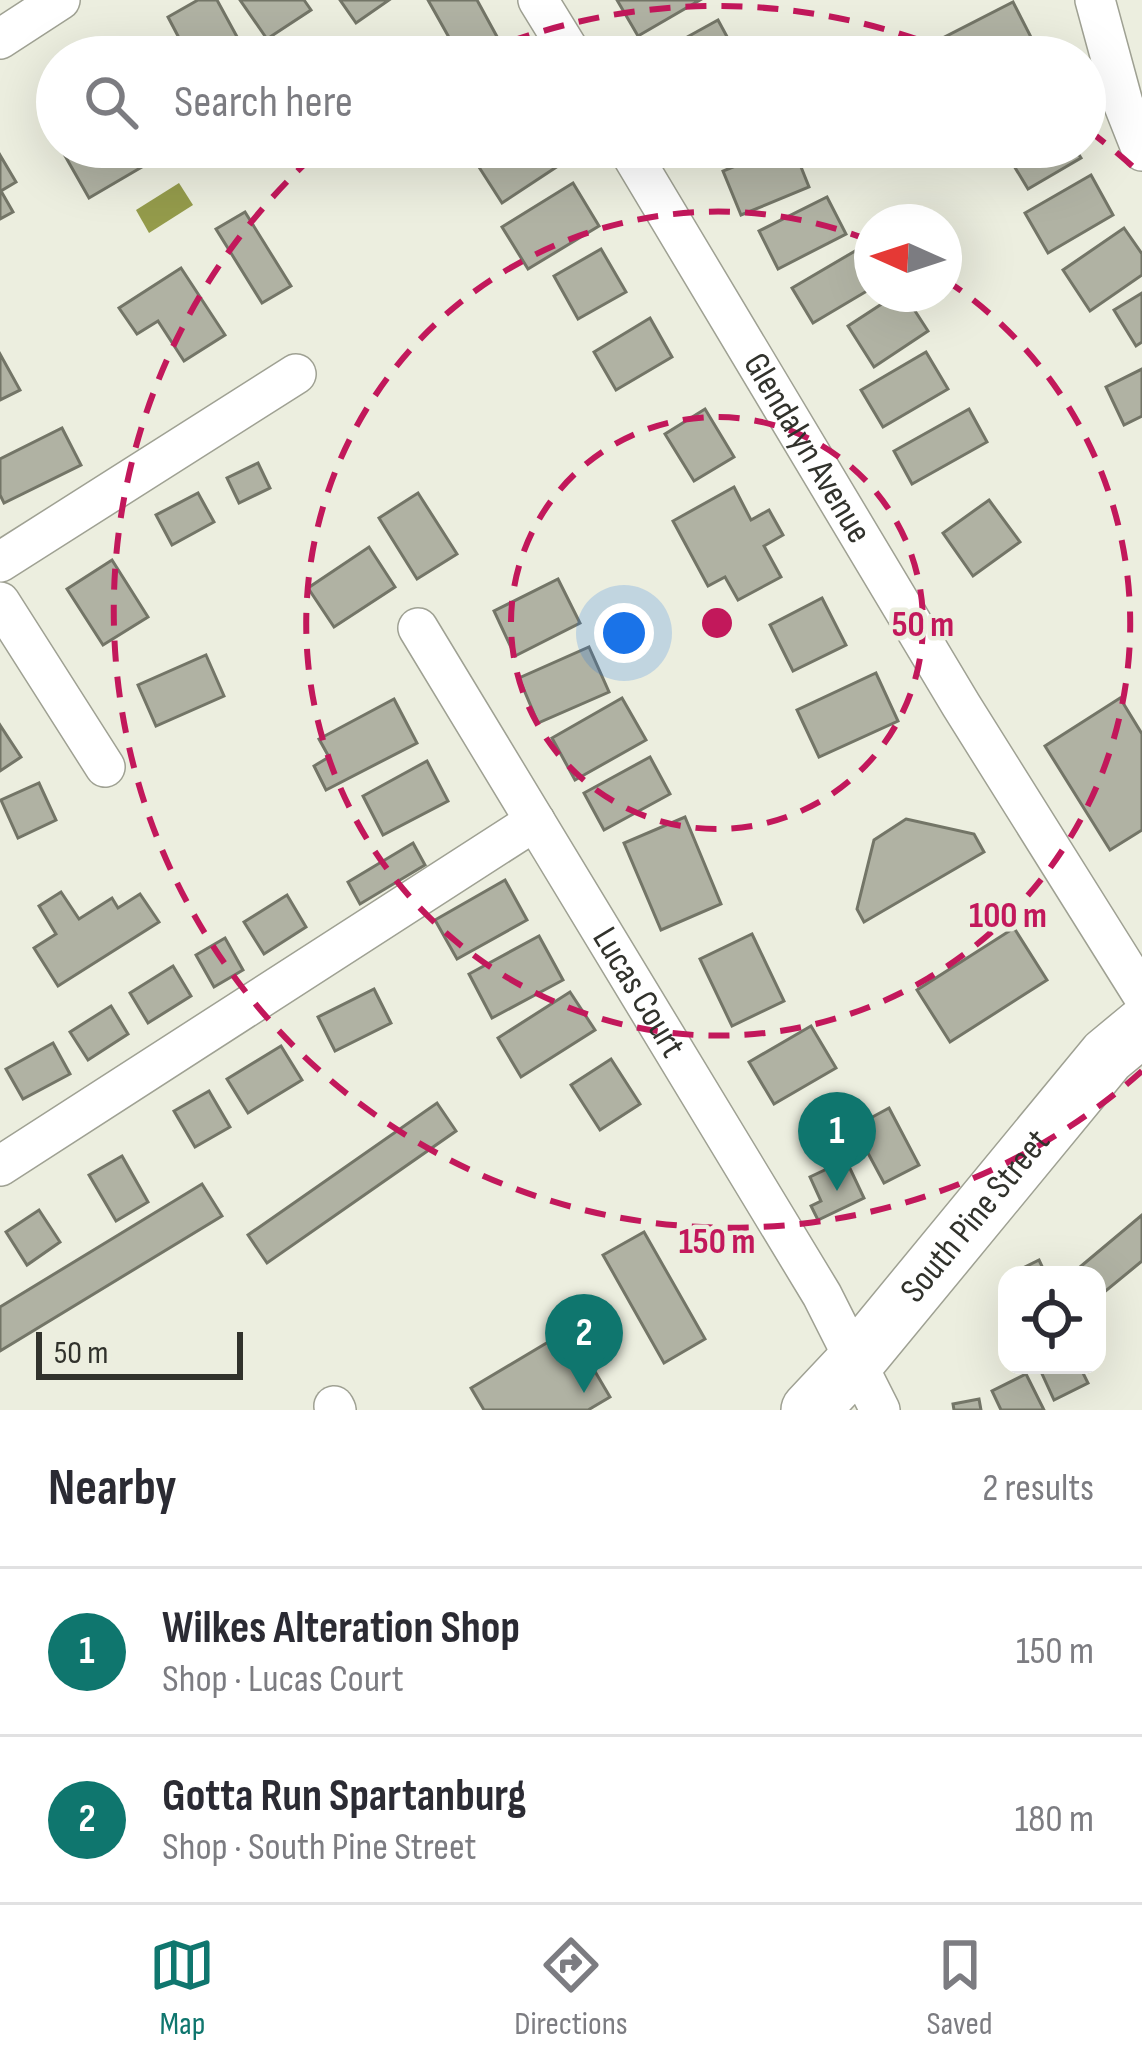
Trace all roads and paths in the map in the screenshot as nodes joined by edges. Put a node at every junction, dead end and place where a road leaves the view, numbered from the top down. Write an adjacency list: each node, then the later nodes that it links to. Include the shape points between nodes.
1 (60, 0): 6 (street)
2 (538, 0): 4 (street)
3 (1095, 0): 5 (street)
4 (560, 36)
5 (1105, 36)
6 (0, 39)
7 (1106, 40): 8 (street)
8 (1142, 151)
9 (640, 168): 16 (street, Glendalyn Avenue)
10 (296, 374): 11 (street)
11 (0, 562)
12 (0, 602): 14 (street)
13 (418, 628): 15 (street, Lucas Court)
14 (105, 767)
15 (535, 821): 18 (street); 19 (street, Lucas Court, via 822,1295)
16 (1142, 994)
17 (1142, 1028): 19 (highway, South Pine Street, via 1107,1056)
18 (0, 1166)
19 (868, 1385): 20 (highway, South Pine Street)
20 (810, 1410)

